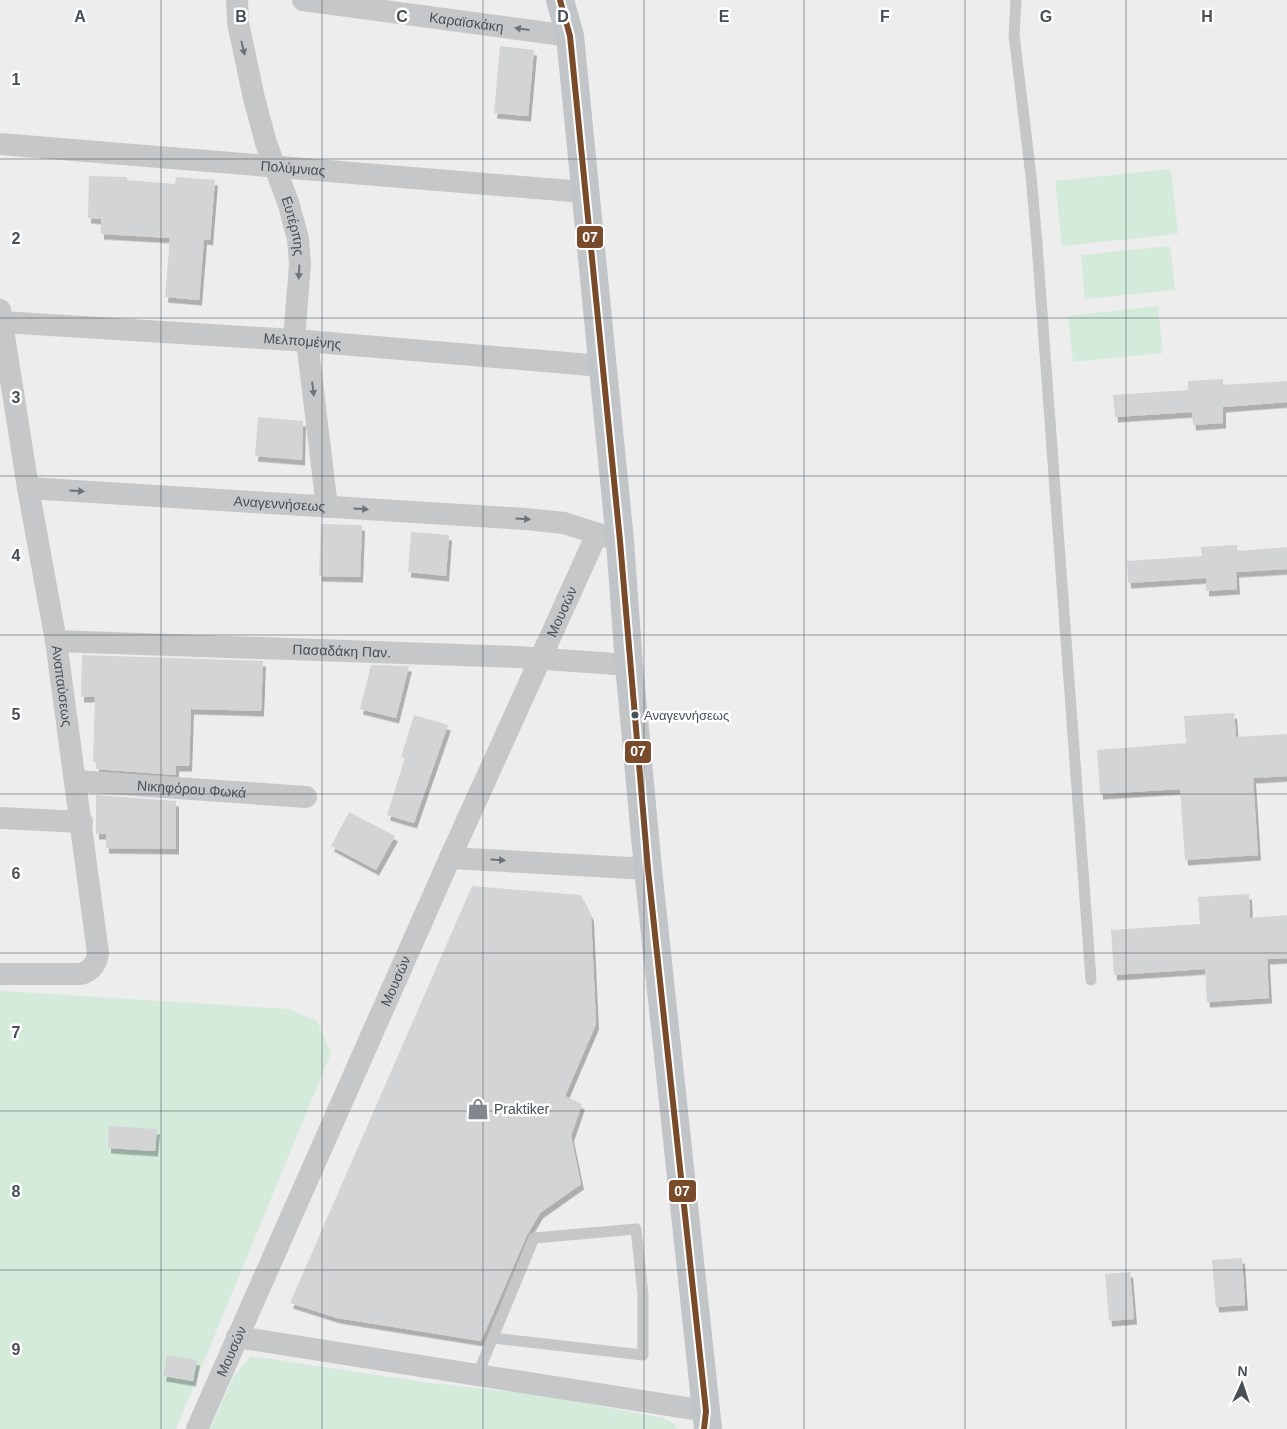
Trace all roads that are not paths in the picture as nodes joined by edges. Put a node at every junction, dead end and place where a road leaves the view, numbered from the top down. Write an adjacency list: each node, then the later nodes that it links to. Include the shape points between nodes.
1 (237, 0): 7 (street, Ευτέρπης, one-way to 7, via 238,23 252,88)
2 (303, 0): 5 (street, Καραϊσκάκη, one-way to 2)
3 (560, 0): 5 (main road)
4 (1016, 0): 26 (lane, via 1014,35 1037,244)
5 (570, 36): 8 (main road)
6 (0, 144): 7 (street, Πολύμνιας)
7 (274, 167): 8 (street, Πολύμνιας); 10 (street, Ευτέρπης, one-way to 10, via 298,239)
8 (584, 192): 11 (main road)
9 (1, 316): 10 (street, Μελπομένης); 12 (street, Αναπαύσεως)
10 (300, 340): 11 (street, Μελπομένης); 14 (street, Ευτέρπης, one-way to 14)
11 (602, 366): 15 (main road)
12 (10, 433): 13 (street, Αναπαύσεως)
13 (28, 488): 14 (street, Αναγεννήσεως, one-way to 14); 16 (street, Αναπαύσεως)
14 (327, 507): 15 (street, Αναγεννήσεως, one-way to 15, via 534,519)
15 (609, 537): 17 (street, Μουσών); 18 (main road)
16 (56, 641): 17 (street, Πασαδάκη Παν.); 19 (street, Αναπαύσεως)
17 (539, 659): 18 (street, Πασαδάκη Παν.); 23 (street, Μουσών)
18 (629, 666): 24 (main road)
19 (77, 781): 20 (street, Νικηφόρου Φωκά); 22 (street, Αναπαύσεως)
20 (306, 796)
21 (0, 818): 22 (street)
22 (82, 822): 25 (street, Αναπαύσεως, via 97,962 88,972 81,974)
23 (450, 858): 24 (street, one-way to 24); 27 (street, Μουσών)
24 (648, 869): 30 (main road)
25 (0, 974)
26 (1091, 980)
27 (237, 1337): 29 (street); 31 (street, Μουσών)
28 (493, 1338): 28 (lane, via 643,1354 643,1295 636,1229 534,1238); 29 (lane)
29 (477, 1376): 30 (street)
30 (706, 1423)
31 (197, 1429)

